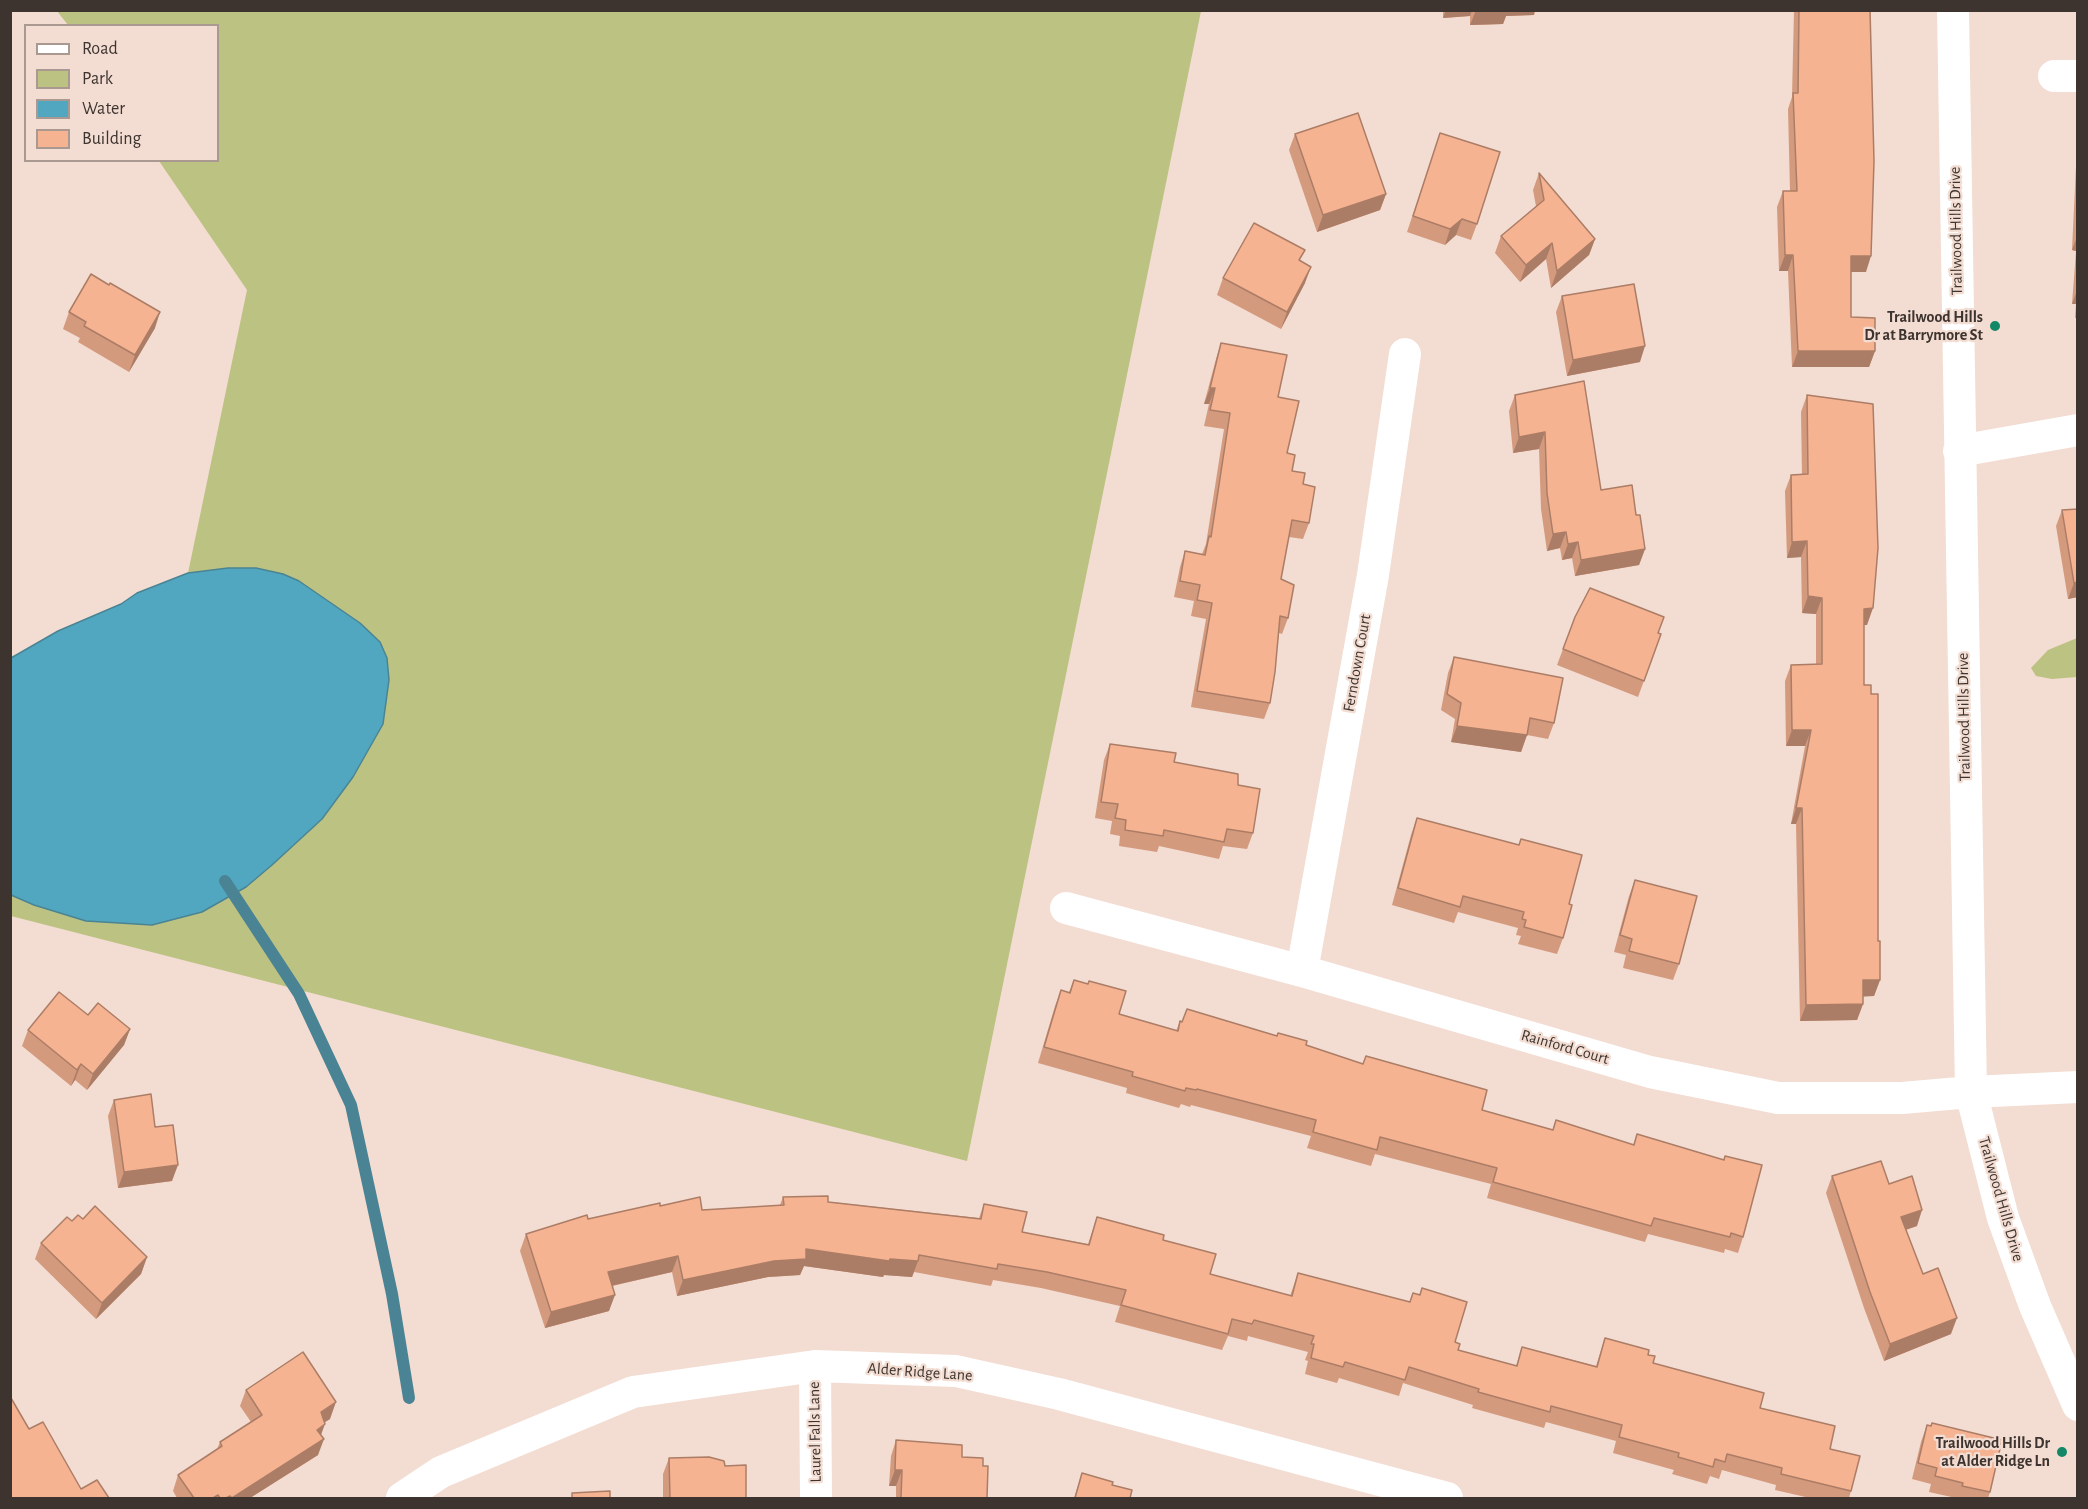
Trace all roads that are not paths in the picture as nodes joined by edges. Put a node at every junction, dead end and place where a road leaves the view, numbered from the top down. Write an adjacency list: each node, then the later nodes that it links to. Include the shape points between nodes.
1 (1953, 10): 4 (street, Trailwood Hills Drive)
2 (1405, 354): 6 (street, Ferndown Court, via 1373,575)
3 (2078, 430): 4 (street)
4 (1959, 451): 8 (street, Trailwood Hills Drive)
5 (1066, 908): 6 (street, Rainford Court)
6 (1302, 970): 8 (street, Rainford Court, via 1650,1072 1778,1098 1902,1098)
7 (2078, 1087): 8 (street, Rainford Court)
8 (1971, 1092): 10 (street, Trailwood Hills Drive, via 2003,1218 2035,1306)
9 (815, 1365): 11 (street, Alder Ridge Lane, via 956,1371 1059,1394); 12 (street, Alder Ridge Lane, via 633,1392 441,1472); 13 (street, Laurel Falls Lane)
10 (2078, 1405)
11 (1358, 1487): 14 (street, Alder Ridge Lane)
12 (402, 1498)
13 (816, 1498)
14 (1447, 1498)

